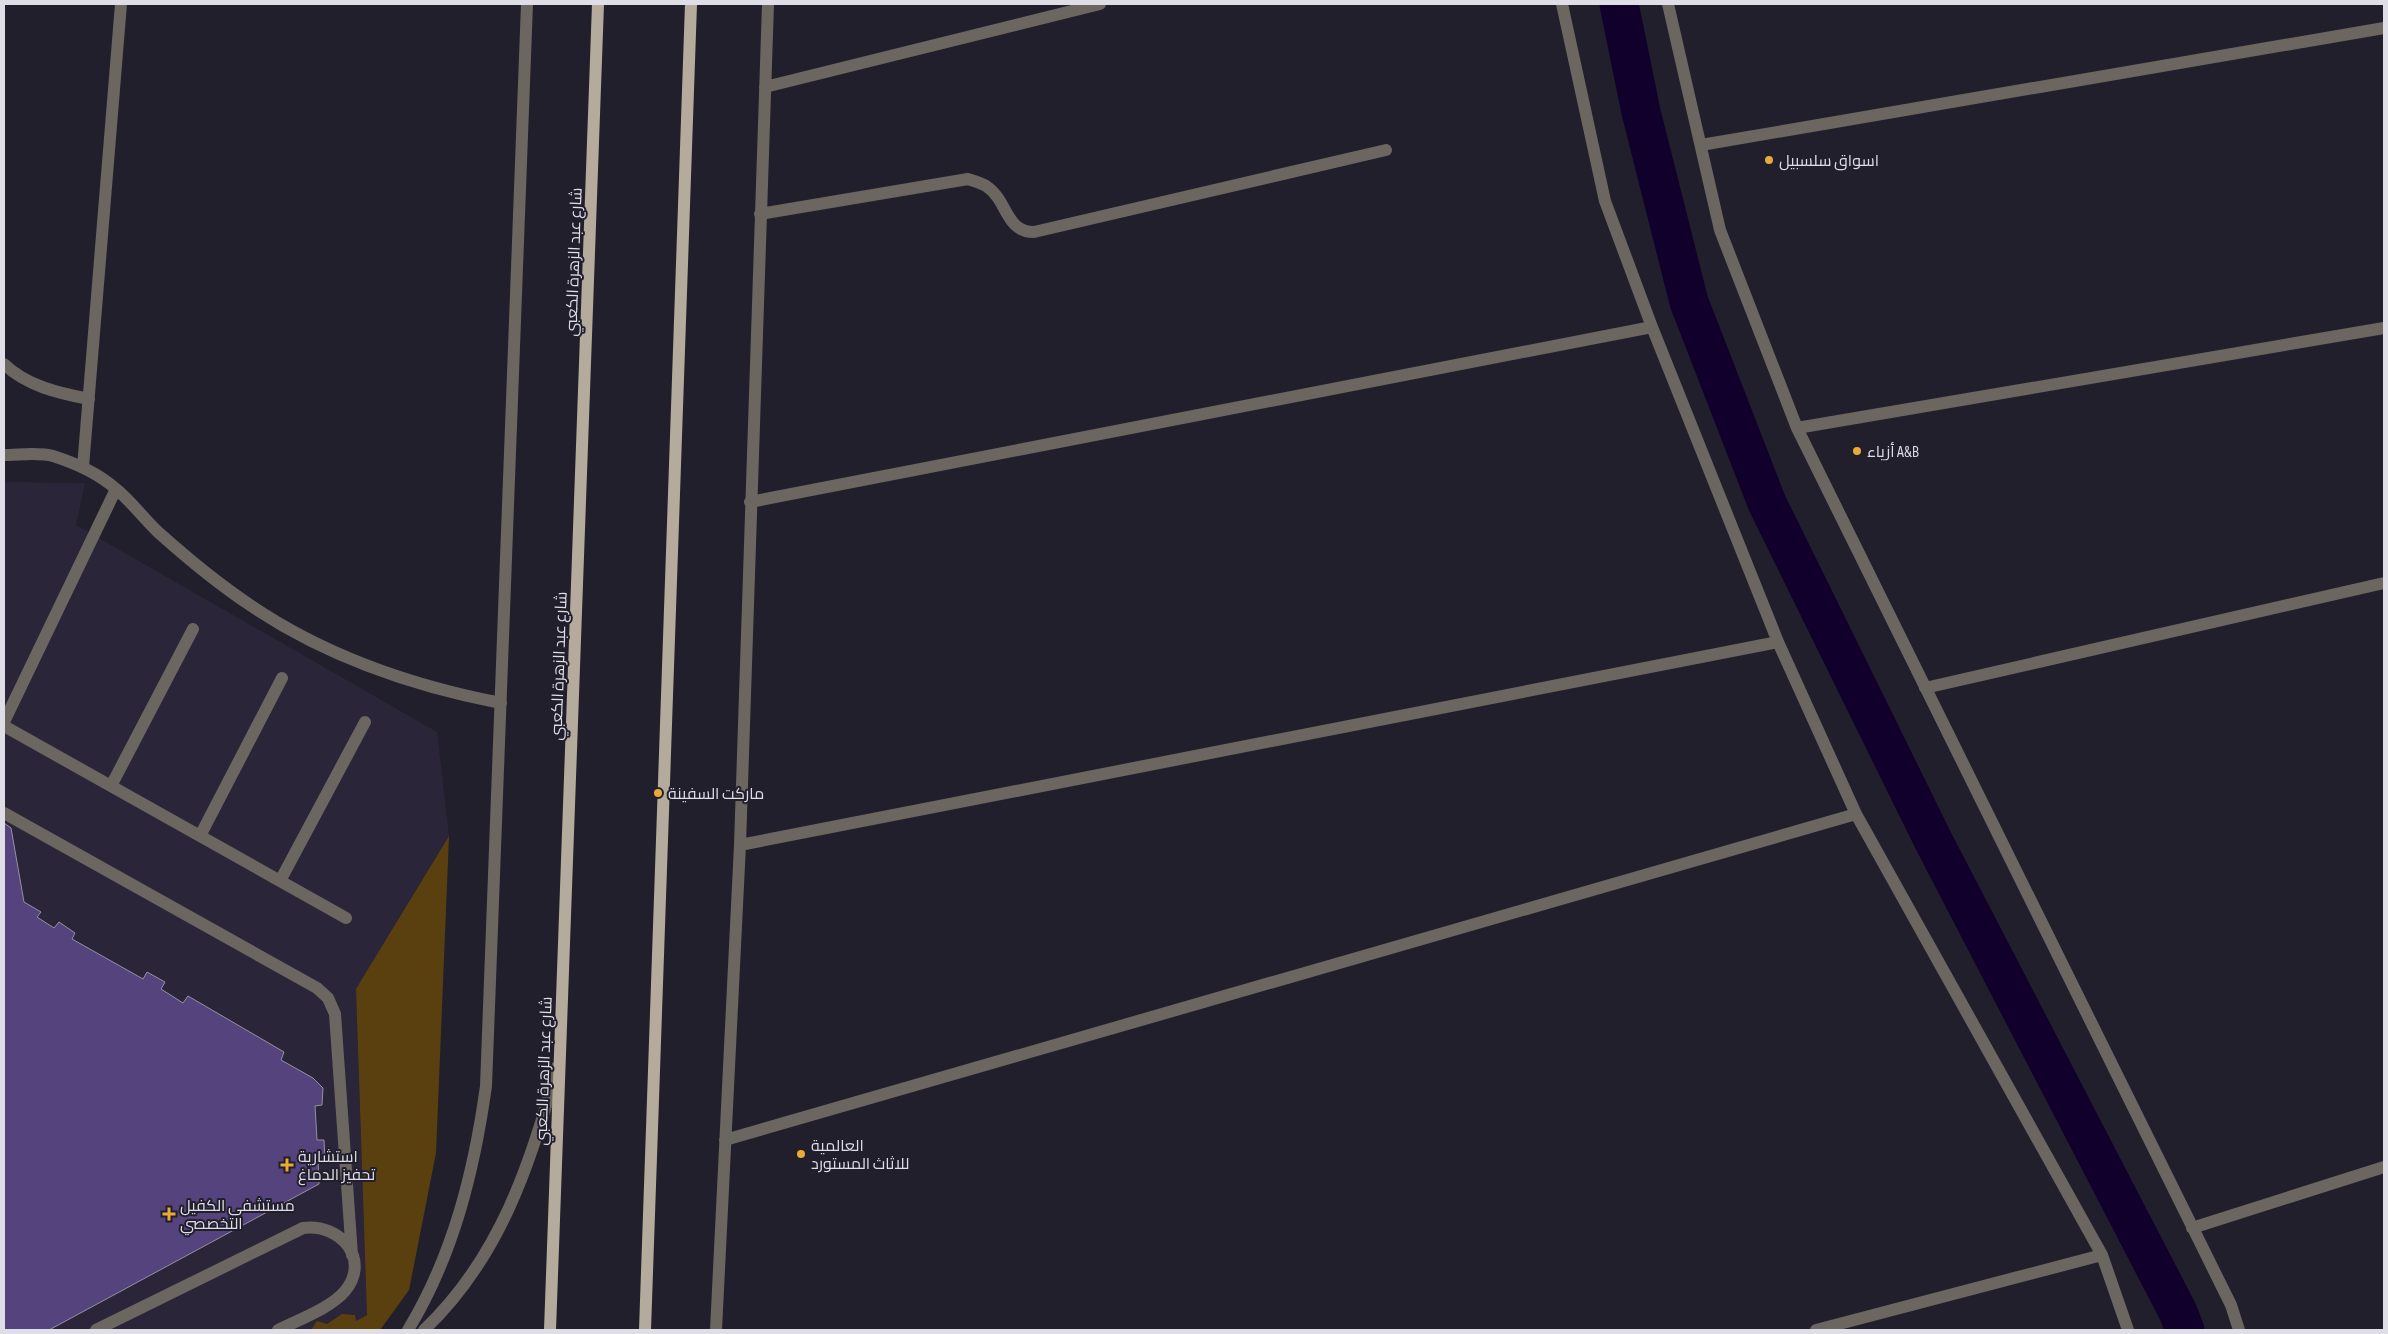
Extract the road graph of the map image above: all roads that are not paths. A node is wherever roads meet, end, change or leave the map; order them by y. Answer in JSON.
{"nodes":[{"id":1,"x":121,"y":4,"type":"edge"},
{"id":2,"x":527,"y":4,"type":"edge"},
{"id":3,"x":598,"y":4,"type":"edge"},
{"id":4,"x":691,"y":4,"type":"edge"},
{"id":5,"x":768,"y":4,"type":"edge"},
{"id":6,"x":1100,"y":4,"type":"edge"},
{"id":7,"x":1562,"y":4,"type":"edge"},
{"id":8,"x":1668,"y":4,"type":"edge"},
{"id":9,"x":2384,"y":28,"type":"edge"},
{"id":10,"x":765,"y":87,"type":"junction"},
{"id":11,"x":1701,"y":145,"type":"junction"},
{"id":12,"x":1386,"y":150,"type":"dead end"},
{"id":13,"x":760,"y":214,"type":"junction"},
{"id":14,"x":1652,"y":327,"type":"junction"},
{"id":15,"x":2384,"y":328,"type":"edge"},
{"id":16,"x":4,"y":364,"type":"edge"},
{"id":17,"x":88,"y":399,"type":"junction"},
{"id":18,"x":1797,"y":428,"type":"junction"},
{"id":19,"x":4,"y":455,"type":"edge"},
{"id":20,"x":83,"y":467,"type":"junction"},
{"id":21,"x":116,"y":488,"type":"junction"},
{"id":22,"x":750,"y":502,"type":"junction"},
{"id":23,"x":2384,"y":583,"type":"edge"},
{"id":24,"x":193,"y":629,"type":"dead end"},
{"id":25,"x":1778,"y":642,"type":"junction"},
{"id":26,"x":282,"y":678,"type":"dead end"},
{"id":27,"x":1925,"y":688,"type":"junction"},
{"id":28,"x":501,"y":703,"type":"junction"},
{"id":29,"x":4,"y":722,"type":"edge"},
{"id":30,"x":365,"y":722,"type":"dead end"},
{"id":31,"x":4,"y":726,"type":"edge"},
{"id":32,"x":111,"y":786,"type":"junction"},
{"id":33,"x":4,"y":813,"type":"edge"},
{"id":34,"x":1856,"y":814,"type":"junction"},
{"id":35,"x":200,"y":836,"type":"junction"},
{"id":36,"x":740,"y":845,"type":"junction"},
{"id":37,"x":280,"y":881,"type":"junction"},
{"id":38,"x":346,"y":918,"type":"dead end"},
{"id":39,"x":560,"y":1058,"type":"junction"},
{"id":40,"x":725,"y":1140,"type":"junction"},
{"id":41,"x":2384,"y":1167,"type":"edge"},
{"id":42,"x":2192,"y":1228,"type":"junction"},
{"id":43,"x":352,"y":1255,"type":"junction"},
{"id":44,"x":2102,"y":1255,"type":"junction"},
{"id":45,"x":96,"y":1330,"type":"edge"},
{"id":46,"x":278,"y":1330,"type":"edge"},
{"id":47,"x":408,"y":1330,"type":"edge"},
{"id":48,"x":424,"y":1330,"type":"edge"},
{"id":49,"x":550,"y":1330,"type":"edge"},
{"id":50,"x":645,"y":1330,"type":"edge"},
{"id":51,"x":716,"y":1330,"type":"edge"},
{"id":52,"x":1816,"y":1330,"type":"edge"},
{"id":53,"x":2128,"y":1330,"type":"edge"},
{"id":54,"x":2239,"y":1330,"type":"edge"}],
"edges":[{"from":1,"to":17,"type":"street"},
{"from":2,"to":28,"type":"street"},
{"from":3,"to":39,"type":"main road","name":"شارع عبد الزهرة الكعبي"},
{"from":4,"to":50,"type":"main road"},
{"from":5,"to":10,"type":"street"},
{"from":6,"to":10,"type":"street"},
{"from":7,"to":14,"type":"street"},
{"from":8,"to":11,"type":"street"},
{"from":9,"to":11,"type":"street"},
{"from":10,"to":13,"type":"street"},
{"from":11,"to":18,"type":"street"},
{"from":12,"to":13,"type":"street"},
{"from":13,"to":22,"type":"street"},
{"from":14,"to":22,"type":"street"},
{"from":14,"to":25,"type":"street"},
{"from":15,"to":18,"type":"street"},
{"from":16,"to":17,"type":"street"},
{"from":17,"to":20,"type":"street"},
{"from":18,"to":27,"type":"street"},
{"from":19,"to":20,"type":"street"},
{"from":20,"to":21,"type":"street"},
{"from":21,"to":28,"type":"street"},
{"from":21,"to":29,"type":"street"},
{"from":22,"to":36,"type":"street"},
{"from":23,"to":27,"type":"street"},
{"from":24,"to":32,"type":"street"},
{"from":25,"to":34,"type":"street"},
{"from":25,"to":36,"type":"street"},
{"from":26,"to":35,"type":"street"},
{"from":27,"to":42,"type":"street"},
{"from":28,"to":47,"type":"street"},
{"from":30,"to":37,"type":"street"},
{"from":31,"to":32,"type":"street"},
{"from":32,"to":35,"type":"street"},
{"from":33,"to":43,"type":"street"},
{"from":34,"to":40,"type":"street"},
{"from":34,"to":44,"type":"street"},
{"from":35,"to":37,"type":"street"},
{"from":36,"to":40,"type":"street"},
{"from":37,"to":38,"type":"street"},
{"from":39,"to":48,"type":"street"},
{"from":39,"to":49,"type":"main road","name":"شارع عبد الزهرة الكعبي"},
{"from":40,"to":51,"type":"street"},
{"from":41,"to":42,"type":"street"},
{"from":42,"to":54,"type":"street"},
{"from":43,"to":45,"type":"street"},
{"from":43,"to":46,"type":"street"},
{"from":44,"to":52,"type":"street"},
{"from":44,"to":53,"type":"street"}]}
